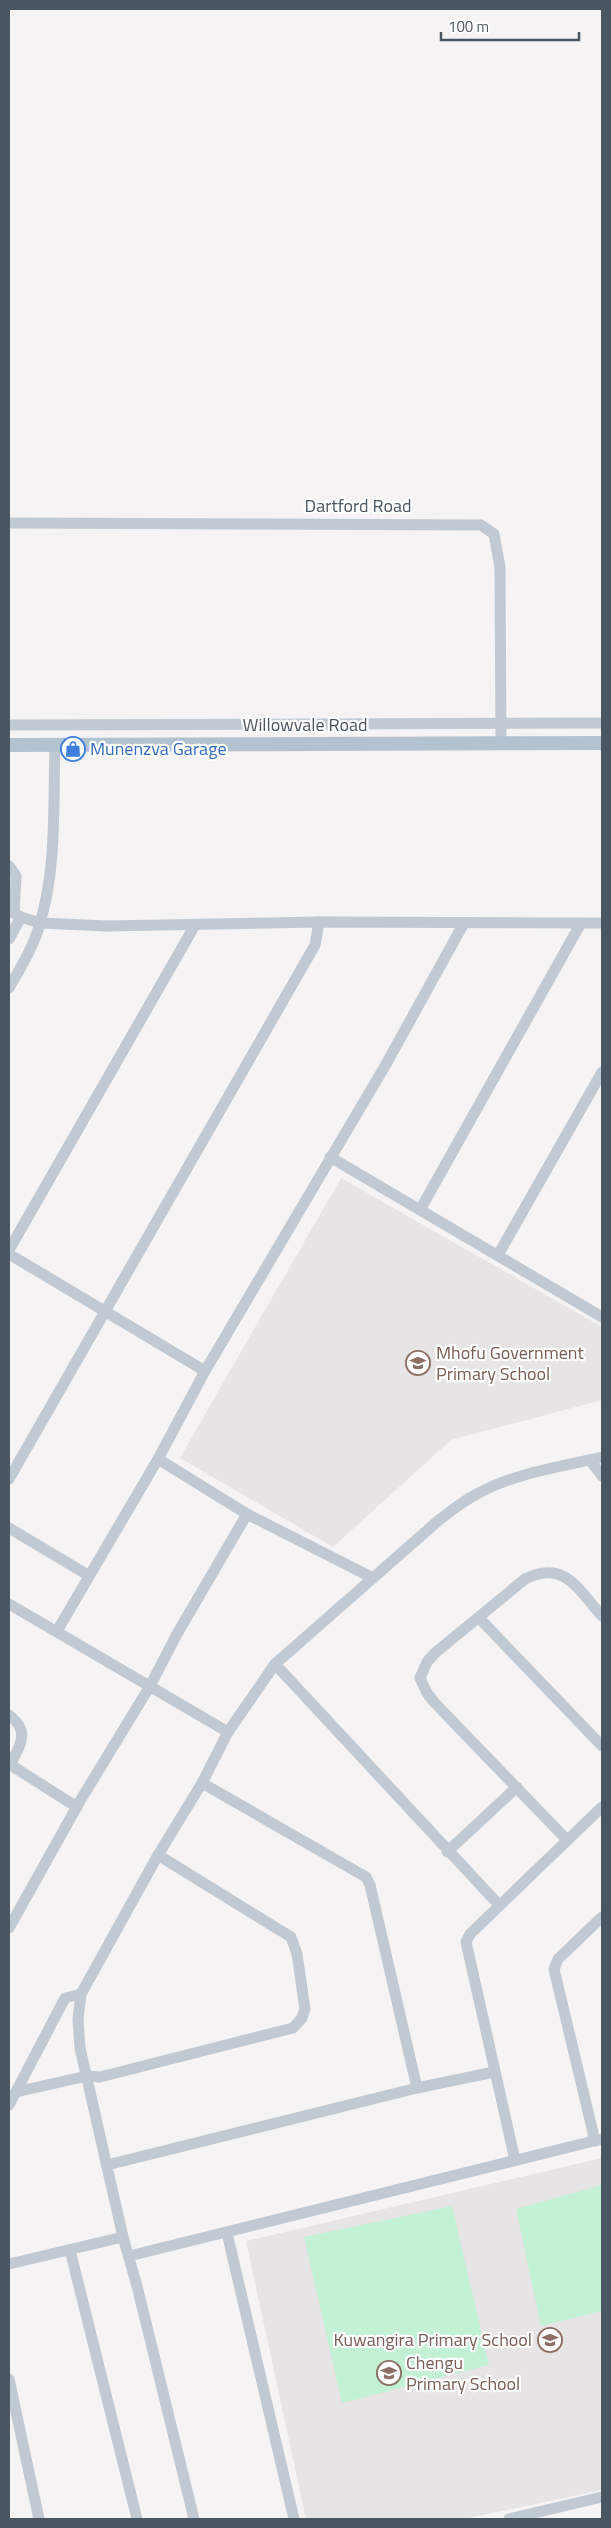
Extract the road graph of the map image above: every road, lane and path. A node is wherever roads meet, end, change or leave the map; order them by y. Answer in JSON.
{"nodes":[{"id":1,"x":9,"y":523,"type":"edge"},
{"id":2,"x":500,"y":723,"type":"junction"},
{"id":3,"x":602,"y":723,"type":"edge"},
{"id":4,"x":9,"y":725,"type":"edge"},
{"id":5,"x":501,"y":743,"type":"junction"},
{"id":6,"x":602,"y":743,"type":"edge"},
{"id":7,"x":9,"y":745,"type":"edge"},
{"id":8,"x":55,"y":745,"type":"junction"},
{"id":9,"x":9,"y":866,"type":"edge"},
{"id":10,"x":15,"y":914,"type":"edge"},
{"id":11,"x":319,"y":922,"type":"junction"},
{"id":12,"x":40,"y":923,"type":"junction"},
{"id":13,"x":464,"y":923,"type":"junction"},
{"id":14,"x":581,"y":923,"type":"junction"},
{"id":15,"x":602,"y":923,"type":"edge"},
{"id":16,"x":195,"y":925,"type":"junction"},
{"id":17,"x":9,"y":939,"type":"edge"},
{"id":18,"x":9,"y":988,"type":"edge"},
{"id":19,"x":602,"y":1072,"type":"edge"},
{"id":20,"x":330,"y":1157,"type":"junction"},
{"id":21,"x":420,"y":1210,"type":"junction"},
{"id":22,"x":9,"y":1250,"type":"edge"},
{"id":23,"x":9,"y":1254,"type":"edge"},
{"id":24,"x":498,"y":1255,"type":"junction"},
{"id":25,"x":105,"y":1312,"type":"junction"},
{"id":26,"x":602,"y":1317,"type":"edge"},
{"id":27,"x":205,"y":1371,"type":"junction"},
{"id":28,"x":602,"y":1457,"type":"edge"},
{"id":29,"x":158,"y":1459,"type":"junction"},
{"id":30,"x":590,"y":1460,"type":"junction"},
{"id":31,"x":602,"y":1476,"type":"edge"},
{"id":32,"x":9,"y":1479,"type":"edge"},
{"id":33,"x":247,"y":1514,"type":"junction"},
{"id":34,"x":9,"y":1528,"type":"edge"},
{"id":35,"x":88,"y":1575,"type":"junction"},
{"id":36,"x":373,"y":1578,"type":"junction"},
{"id":37,"x":9,"y":1604,"type":"edge"},
{"id":38,"x":602,"y":1616,"type":"edge"},
{"id":39,"x":479,"y":1618,"type":"junction"},
{"id":40,"x":57,"y":1631,"type":"junction"},
{"id":41,"x":276,"y":1664,"type":"junction"},
{"id":42,"x":150,"y":1686,"type":"junction"},
{"id":43,"x":9,"y":1716,"type":"edge"},
{"id":44,"x":228,"y":1732,"type":"junction"},
{"id":45,"x":602,"y":1746,"type":"edge"},
{"id":46,"x":10,"y":1765,"type":"edge"},
{"id":47,"x":202,"y":1783,"type":"junction"},
{"id":48,"x":517,"y":1787,"type":"junction"},
{"id":49,"x":77,"y":1806,"type":"junction"},
{"id":50,"x":602,"y":1807,"type":"edge"},
{"id":51,"x":567,"y":1840,"type":"junction"},
{"id":52,"x":447,"y":1852,"type":"junction"},
{"id":53,"x":158,"y":1855,"type":"junction"},
{"id":54,"x":499,"y":1905,"type":"junction"},
{"id":55,"x":602,"y":1917,"type":"edge"},
{"id":56,"x":9,"y":1928,"type":"edge"},
{"id":57,"x":81,"y":1994,"type":"junction"},
{"id":58,"x":494,"y":2072,"type":"junction"},
{"id":59,"x":87,"y":2076,"type":"junction"},
{"id":60,"x":417,"y":2088,"type":"junction"},
{"id":61,"x":16,"y":2092,"type":"junction"},
{"id":62,"x":9,"y":2105,"type":"edge"},
{"id":63,"x":599,"y":2140,"type":"edge"},
{"id":64,"x":515,"y":2160,"type":"junction"},
{"id":65,"x":107,"y":2165,"type":"junction"},
{"id":66,"x":227,"y":2233,"type":"junction"},
{"id":67,"x":122,"y":2237,"type":"junction"},
{"id":68,"x":70,"y":2250,"type":"junction"},
{"id":69,"x":129,"y":2256,"type":"junction"},
{"id":70,"x":9,"y":2264,"type":"edge"},
{"id":71,"x":9,"y":2379,"type":"edge"},
{"id":72,"x":602,"y":2497,"type":"edge"},
{"id":73,"x":190,"y":2518,"type":"edge"},
{"id":74,"x":39,"y":2519,"type":"edge"},
{"id":75,"x":137,"y":2519,"type":"edge"},
{"id":76,"x":294,"y":2519,"type":"edge"},
{"id":77,"x":509,"y":2519,"type":"edge"}],
"edges":[{"from":1,"to":2,"type":"street","name":"Dartford Road"},
{"from":2,"to":3,"type":"street"},
{"from":2,"to":4,"type":"street"},
{"from":2,"to":5,"type":"street","name":"Dartford Road"},
{"from":5,"to":6,"type":"main road","name":"Willowvale Road"},
{"from":5,"to":8,"type":"main road","name":"Willowvale Road"},
{"from":7,"to":8,"type":"main road","name":"Willowvale Road"},
{"from":8,"to":12,"type":"street"},
{"from":9,"to":10,"type":"street"},
{"from":10,"to":12,"type":"street"},
{"from":10,"to":17,"type":"street"},
{"from":11,"to":13,"type":"street"},
{"from":11,"to":16,"type":"street"},
{"from":11,"to":25,"type":"street"},
{"from":12,"to":16,"type":"street"},
{"from":12,"to":18,"type":"street"},
{"from":13,"to":14,"type":"street"},
{"from":13,"to":20,"type":"street"},
{"from":14,"to":15,"type":"street"},
{"from":14,"to":21,"type":"street"},
{"from":16,"to":22,"type":"street"},
{"from":19,"to":24,"type":"street"},
{"from":20,"to":21,"type":"street"},
{"from":20,"to":27,"type":"street"},
{"from":21,"to":24,"type":"street"},
{"from":23,"to":25,"type":"street"},
{"from":24,"to":26,"type":"street"},
{"from":25,"to":27,"type":"street"},
{"from":25,"to":32,"type":"street"},
{"from":27,"to":29,"type":"street"},
{"from":28,"to":30,"type":"street"},
{"from":29,"to":33,"type":"street"},
{"from":29,"to":35,"type":"street"},
{"from":30,"to":31,"type":"street"},
{"from":30,"to":36,"type":"street"},
{"from":33,"to":36,"type":"street"},
{"from":33,"to":42,"type":"street"},
{"from":34,"to":35,"type":"street"},
{"from":35,"to":40,"type":"street"},
{"from":36,"to":41,"type":"street"},
{"from":37,"to":40,"type":"street"},
{"from":38,"to":39,"type":"street"},
{"from":39,"to":45,"type":"street"},
{"from":39,"to":48,"type":"street"},
{"from":40,"to":42,"type":"street"},
{"from":41,"to":44,"type":"street"},
{"from":41,"to":52,"type":"street"},
{"from":42,"to":44,"type":"street"},
{"from":42,"to":49,"type":"street"},
{"from":43,"to":46,"type":"street"},
{"from":44,"to":47,"type":"street"},
{"from":46,"to":49,"type":"street"},
{"from":47,"to":53,"type":"street"},
{"from":47,"to":60,"type":"street"},
{"from":48,"to":51,"type":"street"},
{"from":48,"to":52,"type":"street"},
{"from":49,"to":56,"type":"street"},
{"from":50,"to":51,"type":"street"},
{"from":51,"to":54,"type":"street"},
{"from":52,"to":54,"type":"street"},
{"from":53,"to":57,"type":"street"},
{"from":53,"to":59,"type":"street"},
{"from":54,"to":58,"type":"street"},
{"from":55,"to":63,"type":"street"},
{"from":57,"to":59,"type":"street"},
{"from":57,"to":61,"type":"street"},
{"from":58,"to":60,"type":"street"},
{"from":58,"to":64,"type":"street"},
{"from":59,"to":61,"type":"street"},
{"from":59,"to":65,"type":"street"},
{"from":60,"to":65,"type":"street"},
{"from":61,"to":62,"type":"street"},
{"from":63,"to":64,"type":"street"},
{"from":64,"to":66,"type":"street"},
{"from":65,"to":67,"type":"street"},
{"from":66,"to":69,"type":"street"},
{"from":66,"to":76,"type":"street"},
{"from":67,"to":68,"type":"street"},
{"from":67,"to":69,"type":"street"},
{"from":68,"to":70,"type":"street"},
{"from":68,"to":75,"type":"street"},
{"from":69,"to":73,"type":"street"},
{"from":71,"to":74,"type":"street"},
{"from":72,"to":77,"type":"street"}]}
